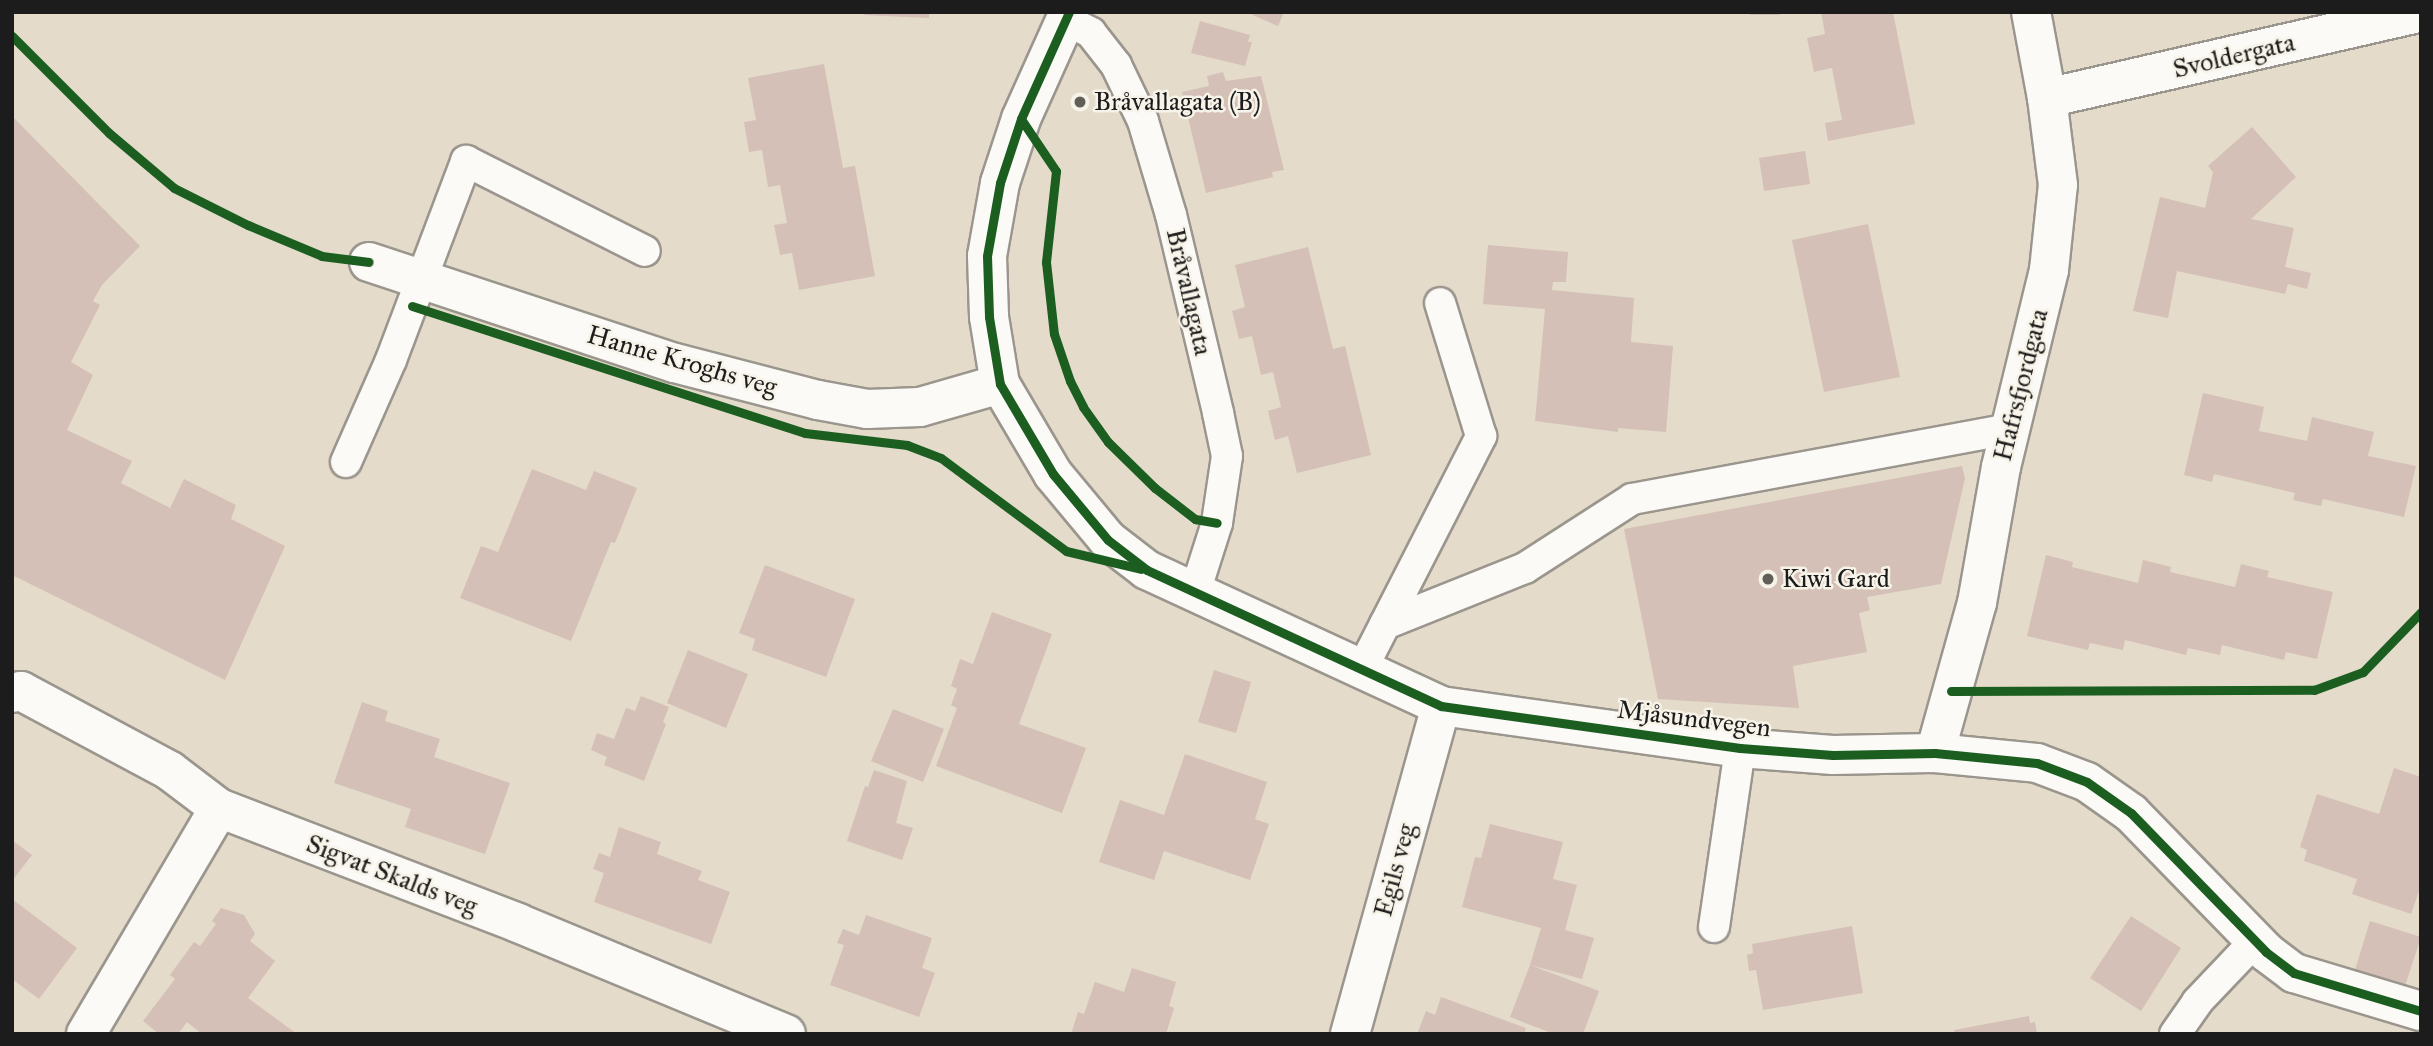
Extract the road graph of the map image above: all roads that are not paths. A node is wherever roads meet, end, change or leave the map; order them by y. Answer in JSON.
{"nodes":[{"id":1,"x":2031,"y":12,"type":"edge"},
{"id":2,"x":2421,"y":12,"type":"edge"},
{"id":3,"x":1067,"y":16,"type":"edge"},
{"id":4,"x":2047,"y":98,"type":"junction"},
{"id":5,"x":645,"y":251,"type":"dead end"},
{"id":6,"x":369,"y":262,"type":"dead end"},
{"id":7,"x":422,"y":280,"type":"junction"},
{"id":8,"x":1440,"y":303,"type":"dead end"},
{"id":9,"x":1000,"y":384,"type":"junction"},
{"id":10,"x":2010,"y":429,"type":"junction"},
{"id":11,"x":346,"y":462,"type":"dead end"},
{"id":12,"x":1195,"y":592,"type":"junction"},
{"id":13,"x":1385,"y":624,"type":"junction"},
{"id":14,"x":1362,"y":669,"type":"junction"},
{"id":15,"x":12,"y":693,"type":"edge"},
{"id":16,"x":1441,"y":706,"type":"junction"},
{"id":17,"x":1740,"y":748,"type":"junction"},
{"id":18,"x":1935,"y":753,"type":"junction"},
{"id":19,"x":219,"y":808,"type":"junction"},
{"id":20,"x":1714,"y":928,"type":"dead end"},
{"id":21,"x":2255,"y":940,"type":"junction"},
{"id":22,"x":2421,"y":1011,"type":"edge"},
{"id":23,"x":86,"y":1034,"type":"edge"},
{"id":24,"x":786,"y":1034,"type":"edge"},
{"id":25,"x":1350,"y":1034,"type":"edge"},
{"id":26,"x":2175,"y":1034,"type":"edge"}],
"edges":[{"from":1,"to":4,"type":"street","name":"Hafrsfjordgata"},
{"from":2,"to":4,"type":"street","name":"Svoldergata"},
{"from":3,"to":9,"type":"street","name":"Bråvallagata"},
{"from":3,"to":12,"type":"lane","name":"Bråvallagata"},
{"from":4,"to":10,"type":"street","name":"Hafrsfjordgata"},
{"from":5,"to":7,"type":"lane"},
{"from":6,"to":7,"type":"street","name":"Hanne Kroghs veg"},
{"from":7,"to":9,"type":"street","name":"Hanne Kroghs veg"},
{"from":7,"to":11,"type":"lane"},
{"from":8,"to":13,"type":"lane"},
{"from":9,"to":12,"type":"street","name":"Mjåsundvegen"},
{"from":10,"to":13,"type":"lane"},
{"from":10,"to":18,"type":"street","name":"Hafrsfjordgata"},
{"from":12,"to":14,"type":"street","name":"Mjåsundvegen"},
{"from":13,"to":14,"type":"lane"},
{"from":14,"to":16,"type":"street","name":"Mjåsundvegen"},
{"from":15,"to":19,"type":"street","name":"Sigvat Skalds veg"},
{"from":16,"to":17,"type":"street","name":"Mjåsundvegen"},
{"from":16,"to":25,"type":"street","name":"Egils veg"},
{"from":17,"to":18,"type":"street","name":"Mjåsundvegen"},
{"from":17,"to":20,"type":"lane","name":"Mjåsundvegen"},
{"from":18,"to":21,"type":"street","name":"Mjåsundvegen"},
{"from":19,"to":23,"type":"street"},
{"from":19,"to":24,"type":"street","name":"Sigvat Skalds veg"},
{"from":21,"to":22,"type":"street","name":"Mjåsundvegen"},
{"from":21,"to":26,"type":"lane"}]}
